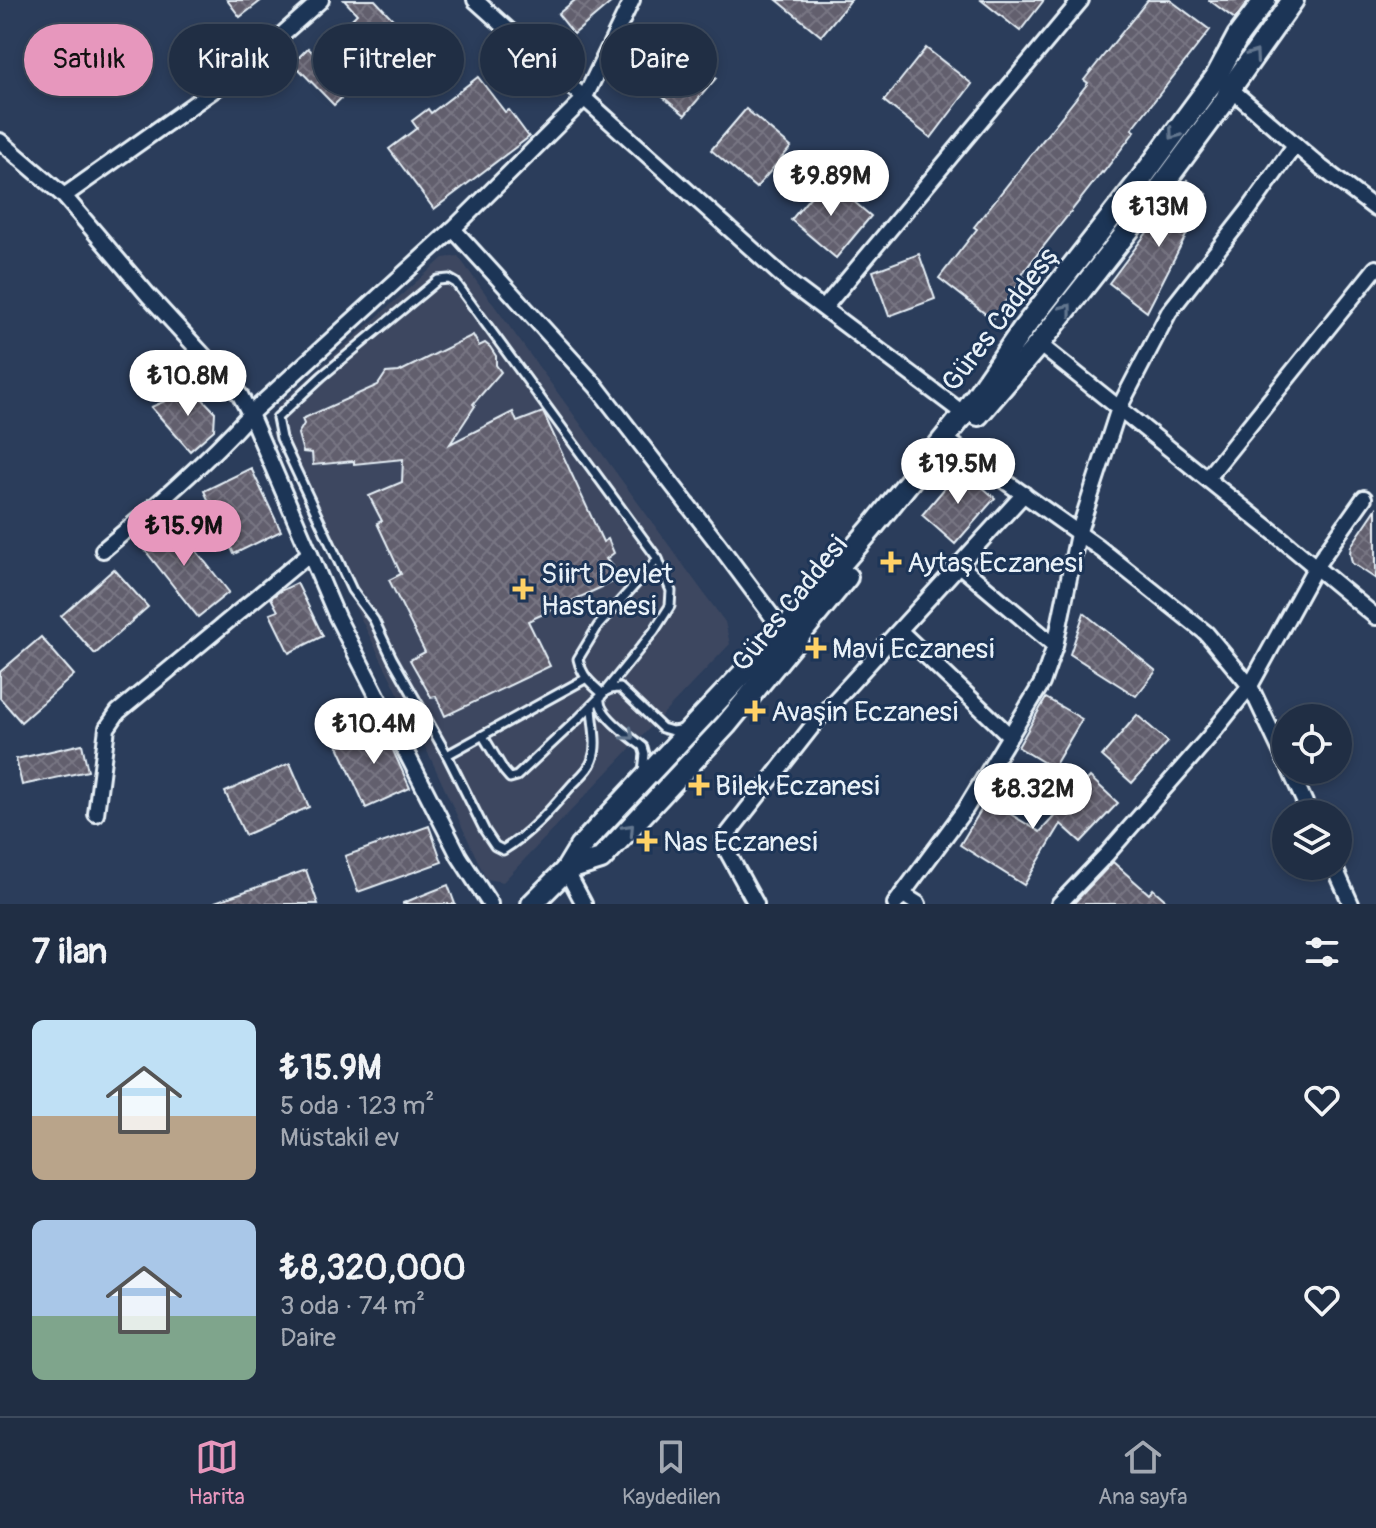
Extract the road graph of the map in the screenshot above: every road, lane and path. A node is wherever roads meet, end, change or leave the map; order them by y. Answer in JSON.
{"nodes":[{"id":1,"x":321,"y":0,"type":"edge"},
{"id":2,"x":475,"y":0,"type":"edge"},
{"id":3,"x":632,"y":0,"type":"edge"},
{"id":4,"x":1081,"y":0,"type":"edge"},
{"id":5,"x":1265,"y":0,"type":"edge"},
{"id":6,"x":1293,"y":0,"type":"edge"},
{"id":7,"x":1223,"y":83,"type":"junction"},
{"id":8,"x":584,"y":99,"type":"junction"},
{"id":9,"x":0,"y":141,"type":"edge"},
{"id":10,"x":1295,"y":145,"type":"junction"},
{"id":11,"x":64,"y":196,"type":"junction"},
{"id":12,"x":1376,"y":209,"type":"edge"},
{"id":13,"x":453,"y":229,"type":"junction"},
{"id":14,"x":1376,"y":268,"type":"edge"},
{"id":15,"x":824,"y":308,"type":"junction"},
{"id":16,"x":1039,"y":344,"type":"junction"},
{"id":17,"x":1119,"y":408,"type":"junction"},
{"id":18,"x":250,"y":414,"type":"junction"},
{"id":19,"x":964,"y":414,"type":"junction"},
{"id":20,"x":949,"y":442,"type":"junction"},
{"id":21,"x":1207,"y":478,"type":"junction"},
{"id":22,"x":1024,"y":494,"type":"junction"},
{"id":23,"x":1364,"y":498,"type":"dead end"},
{"id":24,"x":1078,"y":534,"type":"junction"},
{"id":25,"x":103,"y":550,"type":"dead end"},
{"id":26,"x":310,"y":553,"type":"junction"},
{"id":27,"x":658,"y":559,"type":"junction"},
{"id":28,"x":959,"y":565,"type":"junction"},
{"id":29,"x":1316,"y":566,"type":"junction"},
{"id":30,"x":1376,"y":617,"type":"edge"},
{"id":31,"x":783,"y":631,"type":"junction"},
{"id":32,"x":900,"y":631,"type":"junction"},
{"id":33,"x":1055,"y":646,"type":"junction"},
{"id":34,"x":585,"y":679,"type":"junction"},
{"id":35,"x":1250,"y":686,"type":"junction"},
{"id":36,"x":603,"y":694,"type":"junction"},
{"id":37,"x":592,"y":705,"type":"junction"},
{"id":38,"x":692,"y":728,"type":"junction"},
{"id":39,"x":1272,"y":732,"type":"edge"},
{"id":40,"x":483,"y":736,"type":"junction"},
{"id":41,"x":1010,"y":736,"type":"junction"},
{"id":42,"x":447,"y":755,"type":"junction"},
{"id":43,"x":642,"y":779,"type":"junction"},
{"id":44,"x":96,"y":814,"type":"dead end"},
{"id":45,"x":566,"y":870,"type":"junction"},
{"id":46,"x":1340,"y":880,"type":"edge"},
{"id":47,"x":898,"y":899,"type":"edge"},
{"id":48,"x":1349,"y":899,"type":"edge"},
{"id":49,"x":490,"y":904,"type":"edge"},
{"id":50,"x":532,"y":904,"type":"edge"},
{"id":51,"x":584,"y":904,"type":"edge"},
{"id":52,"x":756,"y":904,"type":"edge"},
{"id":53,"x":918,"y":904,"type":"edge"},
{"id":54,"x":1059,"y":904,"type":"edge"},
{"id":55,"x":1333,"y":904,"type":"edge"}],
"edges":[{"from":1,"to":11,"type":"street"},
{"from":2,"to":8,"type":"street"},
{"from":3,"to":8,"type":"street"},
{"from":4,"to":15,"type":"street"},
{"from":5,"to":7,"type":"street","name":"Güres Caddesş"},
{"from":7,"to":6,"type":"street","name":"Güres Caddesi","one_way":true},
{"from":7,"to":10,"type":"street"},
{"from":16,"to":7,"type":"street","name":"Güres Caddesi","one_way":true},
{"from":7,"to":19,"type":"street","name":"Güres Caddesş","one_way":true},
{"from":8,"to":13,"type":"street"},
{"from":8,"to":15,"type":"street"},
{"from":9,"to":11,"type":"street"},
{"from":10,"to":12,"type":"street"},
{"from":10,"to":17,"type":"street"},
{"from":11,"to":18,"type":"street"},
{"from":13,"to":18,"type":"street"},
{"from":13,"to":31,"type":"street"},
{"from":14,"to":21,"type":"street"},
{"from":15,"to":19,"type":"street"},
{"from":16,"to":17,"type":"street"},
{"from":16,"to":20,"type":"street","name":"Güres Caddesi"},
{"from":17,"to":21,"type":"street"},
{"from":17,"to":24,"type":"street"},
{"from":18,"to":25,"type":"street"},
{"from":18,"to":26,"type":"street"},
{"from":19,"to":20,"type":"street","name":"Güres Caddesş"},
{"from":20,"to":22,"type":"street"},
{"from":20,"to":31,"type":"street","name":"Güres Caddesş"},
{"from":45,"to":20,"type":"street","name":"Güres Caddesi","one_way":true},
{"from":21,"to":29,"type":"street"},
{"from":22,"to":24,"type":"street"},
{"from":22,"to":28,"type":"street"},
{"from":23,"to":29,"type":"street"},
{"from":24,"to":33,"type":"street"},
{"from":24,"to":35,"type":"street"},
{"from":26,"to":44,"type":"street"},
{"from":26,"to":49,"type":"street"},
{"from":27,"to":34,"type":"lane"},
{"from":27,"to":36,"type":"lane"},
{"from":27,"to":42,"type":"lane"},
{"from":28,"to":32,"type":"street"},
{"from":28,"to":33,"type":"street"},
{"from":29,"to":30,"type":"street"},
{"from":29,"to":35,"type":"street"},
{"from":31,"to":38,"type":"street","name":"Güres Caddesş"},
{"from":32,"to":41,"type":"street"},
{"from":32,"to":52,"type":"street"},
{"from":33,"to":41,"type":"street"},
{"from":34,"to":36,"type":"lane"},
{"from":34,"to":40,"type":"lane"},
{"from":35,"to":39,"type":"street"},
{"from":35,"to":54,"type":"street"},
{"from":36,"to":37,"type":"lane"},
{"from":36,"to":38,"type":"lane"},
{"from":36,"to":43,"type":"lane","one_way":true},
{"from":37,"to":40,"type":"lane"},
{"from":37,"to":42,"type":"lane"},
{"from":38,"to":43,"type":"street","name":"Güres Caddesş"},
{"from":40,"to":42,"type":"lane"},
{"from":41,"to":47,"type":"street"},
{"from":43,"to":45,"type":"street","name":"Güres Caddesş"},
{"from":45,"to":50,"type":"street","name":"Güres Caddesş"},
{"from":45,"to":51,"type":"street"},
{"from":46,"to":48,"type":"street"},
{"from":47,"to":53,"type":"street"},
{"from":48,"to":55,"type":"street"}]}
